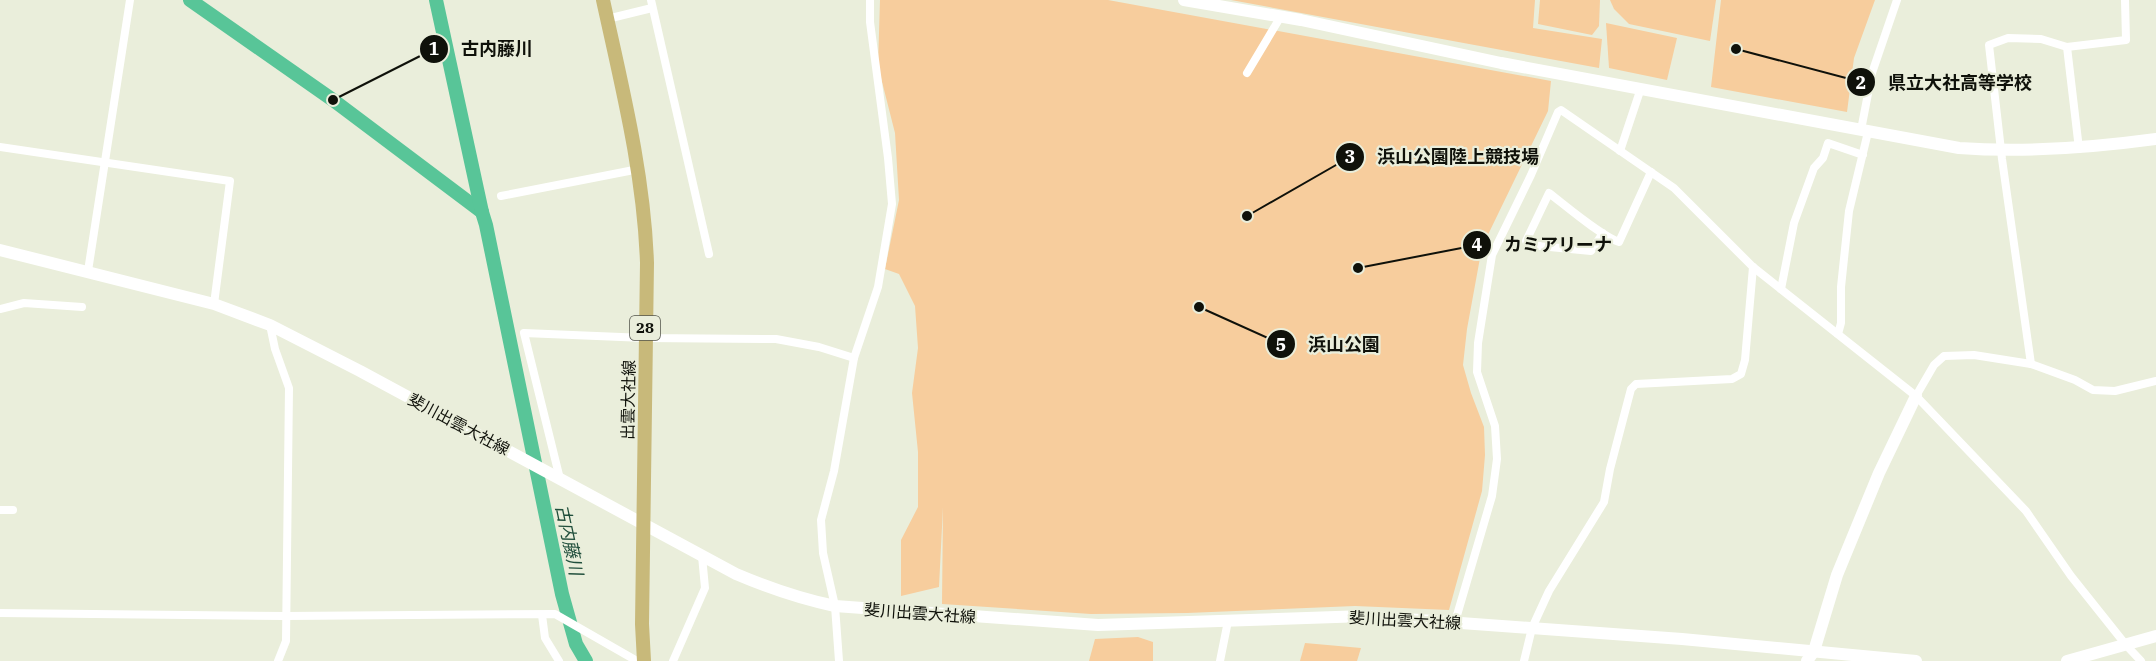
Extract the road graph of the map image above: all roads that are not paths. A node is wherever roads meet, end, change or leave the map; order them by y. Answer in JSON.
{"nodes":[{"id":1,"x":130,"y":0,"type":"edge"},
{"id":2,"x":603,"y":0,"type":"edge"},
{"id":3,"x":870,"y":0,"type":"edge"},
{"id":4,"x":1185,"y":0,"type":"edge"},
{"id":5,"x":1897,"y":0,"type":"edge"},
{"id":6,"x":2125,"y":0,"type":"edge"},
{"id":7,"x":652,"y":4,"type":"edge"},
{"id":8,"x":1281,"y":16,"type":"junction"},
{"id":9,"x":607,"y":19,"type":"junction"},
{"id":10,"x":2067,"y":47,"type":"junction"},
{"id":11,"x":1247,"y":73,"type":"dead end"},
{"id":12,"x":1641,"y":88,"type":"junction"},
{"id":13,"x":1864,"y":131,"type":"junction"},
{"id":14,"x":2156,"y":139,"type":"edge"},
{"id":15,"x":0,"y":147,"type":"edge"},
{"id":16,"x":2079,"y":149,"type":"junction"},
{"id":17,"x":1620,"y":151,"type":"junction"},
{"id":18,"x":2002,"y":151,"type":"junction"},
{"id":19,"x":1863,"y":155,"type":"junction"},
{"id":20,"x":106,"y":163,"type":"junction"},
{"id":21,"x":639,"y":169,"type":"junction"},
{"id":22,"x":1651,"y":172,"type":"junction"},
{"id":23,"x":501,"y":196,"type":"dead end"},
{"id":24,"x":1604,"y":233,"type":"junction"},
{"id":25,"x":0,"y":250,"type":"edge"},
{"id":26,"x":709,"y":254,"type":"dead end"},
{"id":27,"x":1754,"y":267,"type":"junction"},
{"id":28,"x":88,"y":271,"type":"junction"},
{"id":29,"x":1781,"y":289,"type":"junction"},
{"id":30,"x":214,"y":304,"type":"junction"},
{"id":31,"x":82,"y":307,"type":"dead end"},
{"id":32,"x":0,"y":309,"type":"edge"},
{"id":33,"x":270,"y":325,"type":"junction"},
{"id":34,"x":1838,"y":334,"type":"junction"},
{"id":35,"x":645,"y":338,"type":"junction"},
{"id":36,"x":854,"y":358,"type":"junction"},
{"id":37,"x":2031,"y":364,"type":"junction"},
{"id":38,"x":2156,"y":381,"type":"edge"},
{"id":39,"x":1916,"y":396,"type":"junction"},
{"id":40,"x":558,"y":477,"type":"junction"},
{"id":41,"x":0,"y":510,"type":"edge"},
{"id":42,"x":13,"y":510,"type":"dead end"},
{"id":43,"x":643,"y":525,"type":"junction"},
{"id":44,"x":702,"y":556,"type":"junction"},
{"id":45,"x":836,"y":606,"type":"junction"},
{"id":46,"x":0,"y":614,"type":"edge"},
{"id":47,"x":546,"y":615,"type":"junction"},
{"id":48,"x":285,"y":616,"type":"junction"},
{"id":49,"x":1228,"y":621,"type":"junction"},
{"id":50,"x":1455,"y":622,"type":"junction"},
{"id":51,"x":1532,"y":628,"type":"junction"},
{"id":52,"x":2156,"y":636,"type":"edge"},
{"id":53,"x":2126,"y":645,"type":"junction"},
{"id":54,"x":1810,"y":656,"type":"edge"},
{"id":55,"x":278,"y":661,"type":"edge"},
{"id":56,"x":559,"y":661,"type":"edge"},
{"id":57,"x":637,"y":661,"type":"edge"},
{"id":58,"x":644,"y":661,"type":"edge"},
{"id":59,"x":673,"y":661,"type":"edge"},
{"id":60,"x":839,"y":661,"type":"edge"},
{"id":61,"x":1220,"y":661,"type":"edge"},
{"id":62,"x":1524,"y":661,"type":"edge"},
{"id":63,"x":1916,"y":661,"type":"edge"},
{"id":64,"x":2067,"y":661,"type":"edge"},
{"id":65,"x":2141,"y":661,"type":"edge"}],
"edges":[{"from":1,"to":20,"type":"street"},
{"from":2,"to":9,"type":"main road","name":"出雲大社線","number":"28"},
{"from":3,"to":36,"type":"street"},
{"from":4,"to":8,"type":"main road"},
{"from":5,"to":13,"type":"street"},
{"from":6,"to":10,"type":"street"},
{"from":7,"to":9,"type":"street"},
{"from":7,"to":26,"type":"street"},
{"from":8,"to":11,"type":"street"},
{"from":8,"to":12,"type":"main road"},
{"from":9,"to":21,"type":"main road","name":"出雲大社線","number":"28"},
{"from":10,"to":16,"type":"street"},
{"from":10,"to":18,"type":"street"},
{"from":12,"to":13,"type":"main road"},
{"from":12,"to":17,"type":"street"},
{"from":13,"to":18,"type":"main road"},
{"from":13,"to":19,"type":"street"},
{"from":14,"to":16,"type":"main road"},
{"from":15,"to":20,"type":"street"},
{"from":16,"to":18,"type":"main road"},
{"from":17,"to":22,"type":"street"},
{"from":17,"to":50,"type":"street"},
{"from":18,"to":37,"type":"street"},
{"from":19,"to":29,"type":"street"},
{"from":19,"to":34,"type":"street"},
{"from":20,"to":28,"type":"street"},
{"from":20,"to":30,"type":"street"},
{"from":21,"to":23,"type":"street"},
{"from":21,"to":35,"type":"main road","name":"出雲大社線","number":"28"},
{"from":22,"to":24,"type":"street"},
{"from":22,"to":27,"type":"street"},
{"from":24,"to":24,"type":"street"},
{"from":25,"to":28,"type":"main road","name":"斐川出雲大社線"},
{"from":27,"to":29,"type":"street"},
{"from":27,"to":51,"type":"street"},
{"from":28,"to":30,"type":"main road","name":"斐川出雲大社線"},
{"from":29,"to":34,"type":"street"},
{"from":30,"to":33,"type":"main road","name":"斐川出雲大社線"},
{"from":31,"to":32,"type":"street"},
{"from":33,"to":40,"type":"main road","name":"斐川出雲大社線"},
{"from":33,"to":48,"type":"street"},
{"from":34,"to":39,"type":"street"},
{"from":35,"to":36,"type":"street"},
{"from":35,"to":40,"type":"street"},
{"from":35,"to":43,"type":"main road","name":"出雲大社線","number":"28"},
{"from":36,"to":45,"type":"street"},
{"from":37,"to":38,"type":"street"},
{"from":37,"to":39,"type":"street"},
{"from":39,"to":53,"type":"street"},
{"from":39,"to":54,"type":"main road"},
{"from":40,"to":43,"type":"main road","name":"斐川出雲大社線"},
{"from":41,"to":42,"type":"street"},
{"from":43,"to":44,"type":"main road","name":"斐川出雲大社線"},
{"from":43,"to":58,"type":"main road","name":"出雲大社線","number":"28"},
{"from":44,"to":45,"type":"main road","name":"斐川出雲大社線"},
{"from":44,"to":59,"type":"street"},
{"from":45,"to":49,"type":"main road","name":"斐川出雲大社線"},
{"from":45,"to":60,"type":"street"},
{"from":46,"to":48,"type":"street"},
{"from":47,"to":48,"type":"street"},
{"from":47,"to":56,"type":"street"},
{"from":47,"to":57,"type":"street"},
{"from":48,"to":55,"type":"street"},
{"from":49,"to":50,"type":"main road","name":"斐川出雲大社線"},
{"from":49,"to":61,"type":"street"},
{"from":50,"to":51,"type":"main road","name":"斐川出雲大社線"},
{"from":51,"to":54,"type":"main road","name":"斐川出雲大社線"},
{"from":51,"to":62,"type":"street"},
{"from":52,"to":53,"type":"main road"},
{"from":53,"to":64,"type":"main road"},
{"from":53,"to":65,"type":"street"},
{"from":54,"to":63,"type":"main road","name":"斐川出雲大社線"}]}
